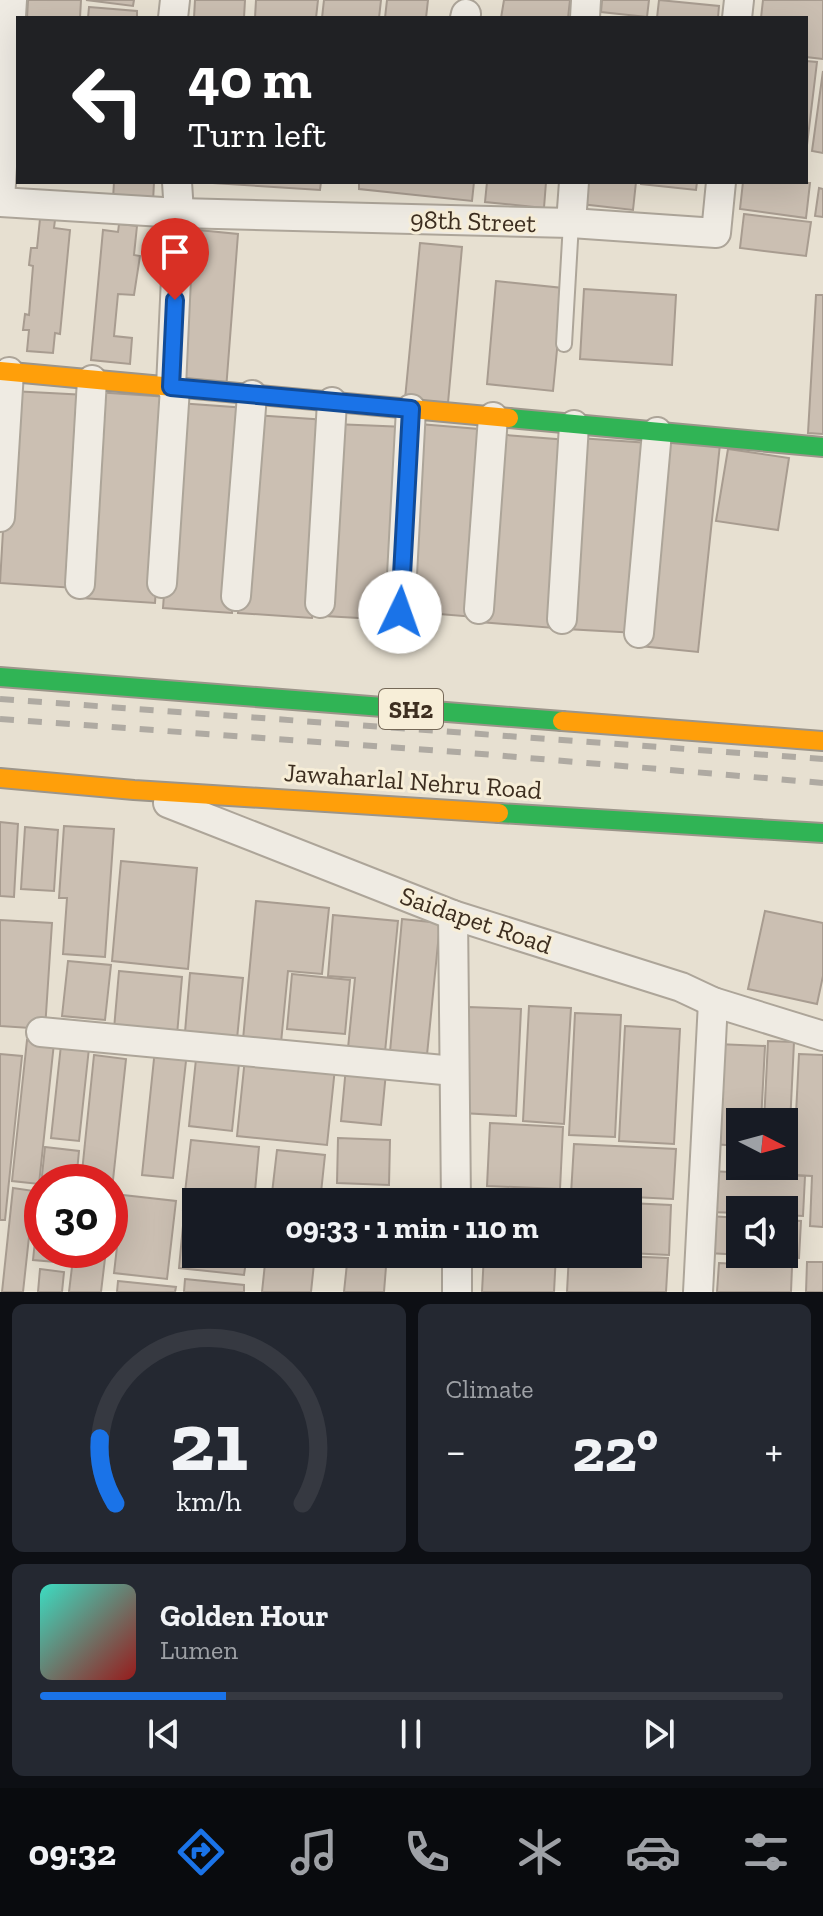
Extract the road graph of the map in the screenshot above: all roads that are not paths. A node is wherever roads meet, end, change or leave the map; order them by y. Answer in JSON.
{"nodes":[{"id":1,"x":12,"y":0,"type":"edge"},
{"id":2,"x":177,"y":184,"type":"edge"},
{"id":3,"x":574,"y":184,"type":"edge"},
{"id":4,"x":721,"y":184,"type":"edge"},
{"id":5,"x":0,"y":201,"type":"edge"},
{"id":6,"x":179,"y":213,"type":"junction"},
{"id":7,"x":571,"y":223,"type":"junction"},
{"id":8,"x":564,"y":344,"type":"dead end"},
{"id":9,"x":5,"y":372,"type":"edge"},
{"id":10,"x":92,"y":380,"type":"junction"},
{"id":11,"x":173,"y":387,"type":"junction"},
{"id":12,"x":252,"y":395,"type":"junction"},
{"id":13,"x":332,"y":402,"type":"junction"},
{"id":14,"x":411,"y":409,"type":"junction"},
{"id":15,"x":493,"y":417,"type":"junction"},
{"id":16,"x":574,"y":425,"type":"junction"},
{"id":17,"x":657,"y":432,"type":"junction"},
{"id":18,"x":823,"y":447,"type":"edge"},
{"id":19,"x":0,"y":517,"type":"edge"},
{"id":20,"x":162,"y":583,"type":"dead end"},
{"id":21,"x":80,"y":584,"type":"dead end"},
{"id":22,"x":236,"y":596,"type":"dead end"},
{"id":23,"x":320,"y":603,"type":"dead end"},
{"id":24,"x":479,"y":609,"type":"dead end"},
{"id":25,"x":400,"y":612,"type":"dead end"},
{"id":26,"x":562,"y":619,"type":"dead end"},
{"id":27,"x":639,"y":633,"type":"dead end"},
{"id":28,"x":0,"y":677,"type":"edge"},
{"id":29,"x":823,"y":741,"type":"edge"},
{"id":30,"x":0,"y":778,"type":"edge"},
{"id":31,"x":134,"y":790,"type":"junction"},
{"id":32,"x":823,"y":833,"type":"edge"},
{"id":33,"x":453,"y":915,"type":"junction"},
{"id":34,"x":713,"y":1002,"type":"junction"},
{"id":35,"x":41,"y":1032,"type":"dead end"},
{"id":36,"x":823,"y":1036,"type":"edge"},
{"id":37,"x":454,"y":1071,"type":"junction"},
{"id":38,"x":456,"y":1188,"type":"edge"},
{"id":39,"x":457,"y":1268,"type":"edge"},
{"id":40,"x":457,"y":1292,"type":"edge"},
{"id":41,"x":698,"y":1292,"type":"edge"}],
"edges":[{"from":1,"to":5,"type":"street"},
{"from":2,"to":6,"type":"street"},
{"from":3,"to":7,"type":"street"},
{"from":4,"to":7,"type":"street","name":"98th Street"},
{"from":5,"to":6,"type":"street","name":"98th Street"},
{"from":6,"to":7,"type":"street","name":"98th Street"},
{"from":6,"to":11,"type":"street"},
{"from":7,"to":8,"type":"lane"},
{"from":9,"to":10,"type":"main road"},
{"from":9,"to":19,"type":"street"},
{"from":10,"to":11,"type":"main road"},
{"from":10,"to":21,"type":"street"},
{"from":11,"to":12,"type":"main road"},
{"from":11,"to":20,"type":"street"},
{"from":12,"to":13,"type":"main road"},
{"from":12,"to":22,"type":"street"},
{"from":13,"to":14,"type":"main road"},
{"from":13,"to":23,"type":"street"},
{"from":14,"to":15,"type":"main road"},
{"from":14,"to":25,"type":"street"},
{"from":15,"to":16,"type":"main road"},
{"from":15,"to":24,"type":"street"},
{"from":16,"to":17,"type":"main road"},
{"from":16,"to":26,"type":"street"},
{"from":17,"to":18,"type":"main road"},
{"from":17,"to":27,"type":"street"},
{"from":28,"to":29,"type":"main road","number":"SH2"},
{"from":30,"to":31,"type":"main road","name":"Jawaharlal Nehru Road"},
{"from":31,"to":32,"type":"main road","name":"Jawaharlal Nehru Road"},
{"from":31,"to":33,"type":"street","name":"Saidapet Road"},
{"from":33,"to":34,"type":"street","name":"Saidapet Road"},
{"from":33,"to":37,"type":"street"},
{"from":34,"to":36,"type":"street","name":"Saidapet Road"},
{"from":34,"to":41,"type":"street"},
{"from":35,"to":37,"type":"street"},
{"from":37,"to":38,"type":"street"},
{"from":39,"to":40,"type":"street"}]}
